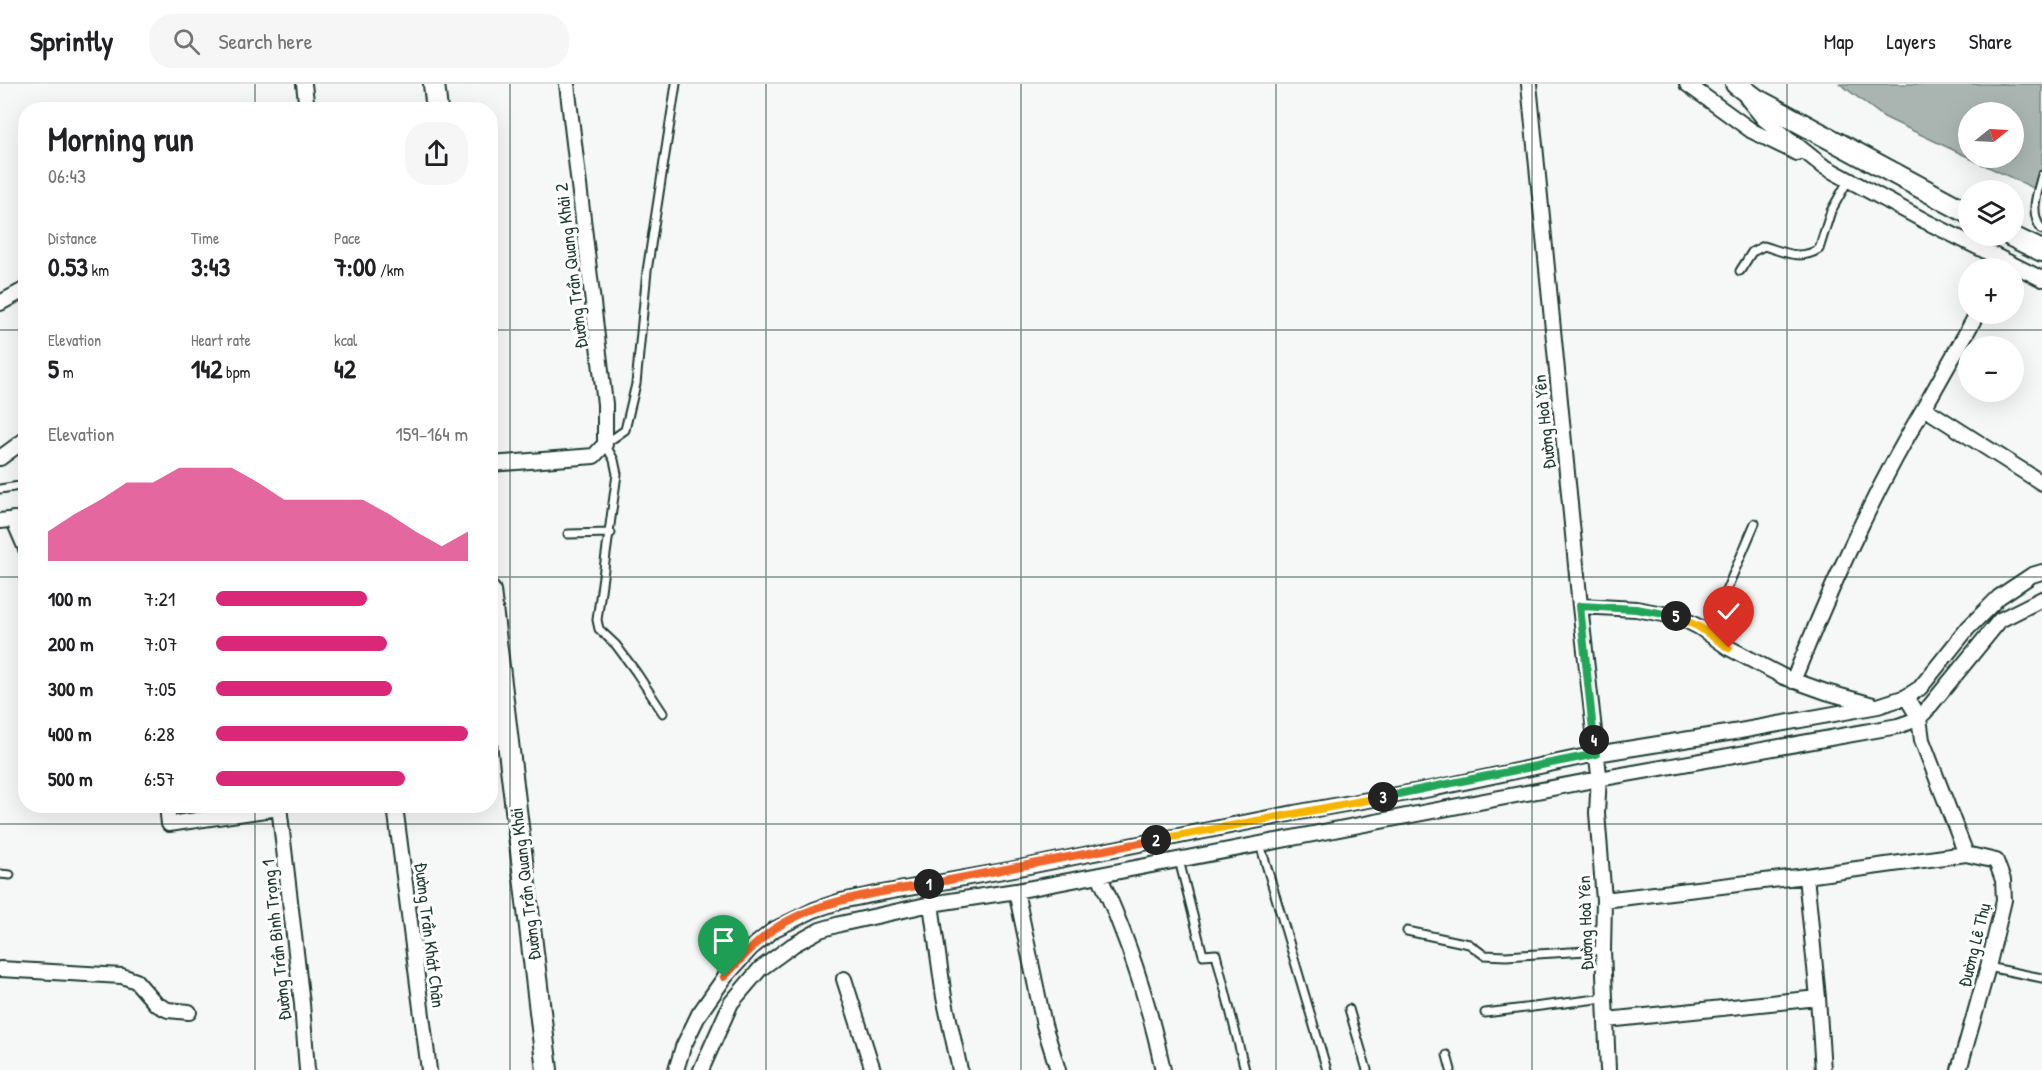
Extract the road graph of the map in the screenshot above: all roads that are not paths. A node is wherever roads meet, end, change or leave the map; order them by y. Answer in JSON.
{"nodes":[{"id":1,"x":304,"y":84,"type":"edge"},
{"id":2,"x":434,"y":84,"type":"edge"},
{"id":3,"x":676,"y":84,"type":"edge"},
{"id":4,"x":1529,"y":84,"type":"edge"},
{"id":5,"x":1687,"y":84,"type":"edge"},
{"id":6,"x":1736,"y":84,"type":"edge"},
{"id":7,"x":569,"y":85,"type":"edge"},
{"id":8,"x":306,"y":102,"type":"edge"},
{"id":9,"x":436,"y":102,"type":"edge"},
{"id":10,"x":1823,"y":166,"type":"junction"},
{"id":11,"x":2042,"y":175,"type":"edge"},
{"id":12,"x":1849,"y":179,"type":"junction"},
{"id":13,"x":1958,"y":208,"type":"edge"},
{"id":14,"x":2042,"y":230,"type":"edge"},
{"id":15,"x":2024,"y":242,"type":"edge"},
{"id":16,"x":2042,"y":251,"type":"edge"},
{"id":17,"x":1991,"y":258,"type":"edge"},
{"id":18,"x":1740,"y":271,"type":"dead end"},
{"id":19,"x":2024,"y":272,"type":"edge"},
{"id":20,"x":2042,"y":279,"type":"edge"},
{"id":21,"x":18,"y":293,"type":"edge"},
{"id":22,"x":0,"y":303,"type":"edge"},
{"id":23,"x":1971,"y":324,"type":"edge"},
{"id":24,"x":1924,"y":408,"type":"junction"},
{"id":25,"x":605,"y":444,"type":"junction"},
{"id":26,"x":18,"y":446,"type":"edge"},
{"id":27,"x":0,"y":458,"type":"edge"},
{"id":28,"x":498,"y":463,"type":"edge"},
{"id":29,"x":2042,"y":483,"type":"edge"},
{"id":30,"x":18,"y":486,"type":"edge"},
{"id":31,"x":0,"y":489,"type":"edge"},
{"id":32,"x":1755,"y":523,"type":"dead end"},
{"id":33,"x":610,"y":533,"type":"junction"},
{"id":34,"x":568,"y":534,"type":"dead end"},
{"id":35,"x":2042,"y":572,"type":"edge"},
{"id":36,"x":2042,"y":598,"type":"edge"},
{"id":37,"x":1580,"y":606,"type":"junction"},
{"id":38,"x":1708,"y":633,"type":"junction"},
{"id":39,"x":498,"y":658,"type":"edge"},
{"id":40,"x":1793,"y":681,"type":"junction"},
{"id":41,"x":1907,"y":699,"type":"junction"},
{"id":42,"x":1878,"y":706,"type":"junction"},
{"id":43,"x":663,"y":713,"type":"dead end"},
{"id":44,"x":1918,"y":717,"type":"junction"},
{"id":45,"x":1596,"y":756,"type":"junction"},
{"id":46,"x":1599,"y":777,"type":"junction"},
{"id":47,"x":164,"y":813,"type":"edge"},
{"id":48,"x":168,"y":813,"type":"edge"},
{"id":49,"x":241,"y":813,"type":"edge"},
{"id":50,"x":280,"y":813,"type":"edge"},
{"id":51,"x":396,"y":813,"type":"edge"},
{"id":52,"x":170,"y":824,"type":"junction"},
{"id":53,"x":1260,"y":844,"type":"junction"},
{"id":54,"x":1966,"y":854,"type":"junction"},
{"id":55,"x":1179,"y":860,"type":"junction"},
{"id":56,"x":0,"y":874,"type":"edge"},
{"id":57,"x":10,"y":875,"type":"dead end"},
{"id":58,"x":1100,"y":875,"type":"junction"},
{"id":59,"x":1806,"y":876,"type":"junction"},
{"id":60,"x":1016,"y":891,"type":"junction"},
{"id":61,"x":1604,"y":900,"type":"junction"},
{"id":62,"x":931,"y":904,"type":"junction"},
{"id":63,"x":1407,"y":931,"type":"dead end"},
{"id":64,"x":1603,"y":950,"type":"junction"},
{"id":65,"x":1988,"y":968,"type":"junction"},
{"id":66,"x":0,"y":969,"type":"edge"},
{"id":67,"x":2042,"y":978,"type":"edge"},
{"id":68,"x":844,"y":979,"type":"dead end"},
{"id":69,"x":1605,"y":998,"type":"junction"},
{"id":70,"x":1818,"y":998,"type":"junction"},
{"id":71,"x":1349,"y":1009,"type":"dead end"},
{"id":72,"x":189,"y":1012,"type":"dead end"},
{"id":73,"x":1485,"y":1013,"type":"dead end"},
{"id":74,"x":1607,"y":1020,"type":"junction"},
{"id":75,"x":1447,"y":1055,"type":"dead end"},
{"id":76,"x":307,"y":1070,"type":"edge"},
{"id":77,"x":429,"y":1070,"type":"edge"},
{"id":78,"x":547,"y":1070,"type":"edge"},
{"id":79,"x":676,"y":1070,"type":"edge"},
{"id":80,"x":701,"y":1070,"type":"edge"},
{"id":81,"x":873,"y":1070,"type":"edge"},
{"id":82,"x":960,"y":1070,"type":"edge"},
{"id":83,"x":1058,"y":1070,"type":"edge"},
{"id":84,"x":1163,"y":1070,"type":"edge"},
{"id":85,"x":1245,"y":1070,"type":"edge"},
{"id":86,"x":1327,"y":1070,"type":"edge"},
{"id":87,"x":1368,"y":1070,"type":"edge"},
{"id":88,"x":1451,"y":1070,"type":"edge"},
{"id":89,"x":1608,"y":1070,"type":"edge"},
{"id":90,"x":1823,"y":1070,"type":"edge"},
{"id":91,"x":1959,"y":1070,"type":"edge"}],
"edges":[{"from":1,"to":8,"type":"street"},
{"from":2,"to":9,"type":"main road"},
{"from":3,"to":25,"type":"lane"},
{"from":4,"to":37,"type":"street","name":"Đường Hoà Yên"},
{"from":5,"to":10,"type":"street"},
{"from":6,"to":10,"type":"street"},
{"from":6,"to":13,"type":"main road"},
{"from":7,"to":25,"type":"street","name":"Đường Trần Quang Khải 2"},
{"from":10,"to":12,"type":"street"},
{"from":11,"to":14,"type":"lane"},
{"from":12,"to":17,"type":"street"},
{"from":12,"to":18,"type":"lane"},
{"from":15,"to":16,"type":"main road"},
{"from":19,"to":20,"type":"street"},
{"from":21,"to":22,"type":"street"},
{"from":23,"to":24,"type":"street"},
{"from":24,"to":29,"type":"street"},
{"from":24,"to":40,"type":"street"},
{"from":25,"to":28,"type":"street"},
{"from":25,"to":33,"type":"lane"},
{"from":26,"to":27,"type":"street"},
{"from":30,"to":31,"type":"lane"},
{"from":32,"to":38,"type":"lane"},
{"from":33,"to":34,"type":"lane"},
{"from":33,"to":43,"type":"lane"},
{"from":35,"to":41,"type":"street"},
{"from":36,"to":44,"type":"street"},
{"from":37,"to":38,"type":"street"},
{"from":37,"to":45,"type":"street","name":"Đường Hoà Yên"},
{"from":38,"to":40,"type":"street"},
{"from":39,"to":78,"type":"main road","name":"Đường Trần Quang Khải"},
{"from":40,"to":42,"type":"street"},
{"from":41,"to":42,"type":"street"},
{"from":41,"to":44,"type":"street"},
{"from":42,"to":45,"type":"street"},
{"from":44,"to":46,"type":"street"},
{"from":44,"to":54,"type":"street"},
{"from":45,"to":46,"type":"street","name":"Đường Hoà Yên"},
{"from":45,"to":79,"type":"street"},
{"from":46,"to":53,"type":"street"},
{"from":46,"to":61,"type":"street","name":"Đường Hoà Yên"},
{"from":47,"to":52,"type":"street"},
{"from":48,"to":52,"type":"street"},
{"from":49,"to":52,"type":"street"},
{"from":50,"to":76,"type":"street","name":"Đường Trần Bình Trọng 1"},
{"from":51,"to":77,"type":"street","name":"Đường Trần Khát Chân"},
{"from":53,"to":55,"type":"street"},
{"from":53,"to":86,"type":"lane"},
{"from":54,"to":59,"type":"street"},
{"from":54,"to":65,"type":"street","name":"Đường Lê Thụ"},
{"from":55,"to":58,"type":"street"},
{"from":55,"to":85,"type":"lane"},
{"from":56,"to":57,"type":"lane"},
{"from":58,"to":60,"type":"street"},
{"from":58,"to":84,"type":"street"},
{"from":59,"to":61,"type":"street"},
{"from":59,"to":70,"type":"street"},
{"from":60,"to":62,"type":"street"},
{"from":60,"to":83,"type":"street"},
{"from":61,"to":64,"type":"street","name":"Đường Hoà Yên"},
{"from":62,"to":80,"type":"street"},
{"from":62,"to":82,"type":"street"},
{"from":63,"to":64,"type":"lane"},
{"from":64,"to":69,"type":"street","name":"Đường Hoà Yên"},
{"from":65,"to":67,"type":"lane"},
{"from":65,"to":91,"type":"street","name":"Đường Lê Thụ"},
{"from":66,"to":72,"type":"street"},
{"from":68,"to":81,"type":"street"},
{"from":69,"to":73,"type":"lane"},
{"from":69,"to":74,"type":"street","name":"Đường Hoà Yên"},
{"from":70,"to":74,"type":"street"},
{"from":70,"to":90,"type":"street"},
{"from":71,"to":87,"type":"lane"},
{"from":74,"to":89,"type":"street","name":"Đường Hoà Yên"},
{"from":75,"to":88,"type":"lane"}]}
